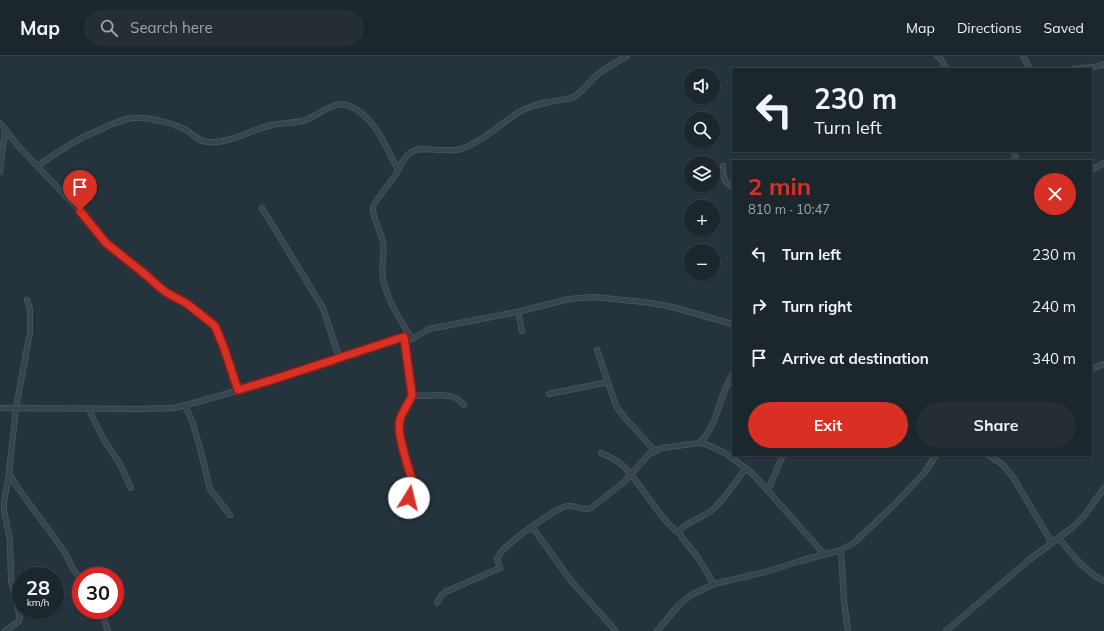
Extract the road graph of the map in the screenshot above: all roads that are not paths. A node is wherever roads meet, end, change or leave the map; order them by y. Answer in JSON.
{"nodes":[{"id":1,"x":627,"y":56,"type":"edge"},
{"id":2,"x":937,"y":56,"type":"edge"},
{"id":3,"x":1023,"y":56,"type":"edge"},
{"id":4,"x":1104,"y":64,"type":"edge"},
{"id":5,"x":946,"y":68,"type":"edge"},
{"id":6,"x":1029,"y":68,"type":"edge"},
{"id":7,"x":1084,"y":68,"type":"edge"},
{"id":8,"x":0,"y":123,"type":"edge"},
{"id":9,"x":5,"y":129,"type":"junction"},
{"id":10,"x":1104,"y":163,"type":"edge"},
{"id":11,"x":38,"y":166,"type":"junction"},
{"id":12,"x":723,"y":166,"type":"dead end"},
{"id":13,"x":1092,"y":169,"type":"edge"},
{"id":14,"x":398,"y":170,"type":"junction"},
{"id":15,"x":0,"y":172,"type":"edge"},
{"id":16,"x":732,"y":186,"type":"edge"},
{"id":17,"x":262,"y":208,"type":"dead end"},
{"id":18,"x":27,"y":300,"type":"dead end"},
{"id":19,"x":518,"y":312,"type":"junction"},
{"id":20,"x":732,"y":324,"type":"edge"},
{"id":21,"x":522,"y":331,"type":"dead end"},
{"id":22,"x":404,"y":337,"type":"junction"},
{"id":23,"x":412,"y":339,"type":"junction"},
{"id":24,"x":597,"y":350,"type":"dead end"},
{"id":25,"x":339,"y":358,"type":"junction"},
{"id":26,"x":1104,"y":364,"type":"edge"},
{"id":27,"x":1092,"y":369,"type":"edge"},
{"id":28,"x":732,"y":376,"type":"edge"},
{"id":29,"x":608,"y":382,"type":"junction"},
{"id":30,"x":238,"y":390,"type":"junction"},
{"id":31,"x":549,"y":394,"type":"dead end"},
{"id":32,"x":412,"y":395,"type":"junction"},
{"id":33,"x":184,"y":405,"type":"junction"},
{"id":34,"x":464,"y":405,"type":"dead end"},
{"id":35,"x":0,"y":408,"type":"edge"},
{"id":36,"x":16,"y":408,"type":"junction"},
{"id":37,"x":88,"y":408,"type":"junction"},
{"id":38,"x":699,"y":443,"type":"junction"},
{"id":39,"x":655,"y":450,"type":"junction"},
{"id":40,"x":601,"y":453,"type":"dead end"},
{"id":41,"x":783,"y":456,"type":"edge"},
{"id":42,"x":935,"y":456,"type":"edge"},
{"id":43,"x":990,"y":456,"type":"edge"},
{"id":44,"x":746,"y":468,"type":"junction"},
{"id":45,"x":9,"y":473,"type":"junction"},
{"id":46,"x":632,"y":475,"type":"junction"},
{"id":47,"x":131,"y":488,"type":"dead end"},
{"id":48,"x":1104,"y":488,"type":"edge"},
{"id":49,"x":768,"y":490,"type":"junction"},
{"id":50,"x":409,"y":498,"type":"dead end"},
{"id":51,"x":230,"y":515,"type":"dead end"},
{"id":52,"x":532,"y":527,"type":"junction"},
{"id":53,"x":680,"y":534,"type":"junction"},
{"id":54,"x":1059,"y":538,"type":"junction"},
{"id":55,"x":1052,"y":543,"type":"junction"},
{"id":56,"x":841,"y":550,"type":"junction"},
{"id":57,"x":824,"y":554,"type":"junction"},
{"id":58,"x":72,"y":567,"type":"edge"},
{"id":59,"x":1104,"y":580,"type":"edge"},
{"id":60,"x":714,"y":584,"type":"junction"},
{"id":61,"x":437,"y":603,"type":"dead end"},
{"id":62,"x":104,"y":619,"type":"edge"},
{"id":63,"x":5,"y":631,"type":"edge"},
{"id":64,"x":108,"y":631,"type":"edge"},
{"id":65,"x":616,"y":631,"type":"edge"},
{"id":66,"x":657,"y":631,"type":"edge"},
{"id":67,"x":848,"y":631,"type":"edge"},
{"id":68,"x":946,"y":631,"type":"edge"}],
"edges":[{"from":1,"to":14,"type":"street"},
{"from":2,"to":5,"type":"street"},
{"from":3,"to":6,"type":"street"},
{"from":4,"to":7,"type":"street"},
{"from":8,"to":9,"type":"street"},
{"from":9,"to":11,"type":"street"},
{"from":9,"to":15,"type":"street"},
{"from":10,"to":13,"type":"street"},
{"from":11,"to":14,"type":"street"},
{"from":11,"to":30,"type":"street"},
{"from":12,"to":16,"type":"street"},
{"from":14,"to":23,"type":"street"},
{"from":17,"to":25,"type":"street"},
{"from":18,"to":36,"type":"street"},
{"from":19,"to":20,"type":"street"},
{"from":19,"to":21,"type":"street"},
{"from":19,"to":23,"type":"street"},
{"from":22,"to":23,"type":"street"},
{"from":22,"to":25,"type":"street"},
{"from":22,"to":32,"type":"street"},
{"from":24,"to":29,"type":"street"},
{"from":25,"to":30,"type":"street"},
{"from":26,"to":27,"type":"street"},
{"from":28,"to":38,"type":"street"},
{"from":29,"to":31,"type":"street"},
{"from":29,"to":39,"type":"street"},
{"from":30,"to":33,"type":"street"},
{"from":32,"to":34,"type":"street"},
{"from":32,"to":50,"type":"street"},
{"from":33,"to":37,"type":"street"},
{"from":33,"to":51,"type":"street"},
{"from":35,"to":36,"type":"street"},
{"from":36,"to":37,"type":"street"},
{"from":36,"to":45,"type":"street"},
{"from":37,"to":47,"type":"street"},
{"from":38,"to":39,"type":"street"},
{"from":38,"to":44,"type":"street"},
{"from":39,"to":46,"type":"street"},
{"from":40,"to":46,"type":"street"},
{"from":41,"to":49,"type":"street"},
{"from":42,"to":56,"type":"street"},
{"from":43,"to":55,"type":"street"},
{"from":44,"to":49,"type":"street"},
{"from":44,"to":53,"type":"street"},
{"from":45,"to":58,"type":"street"},
{"from":45,"to":63,"type":"street"},
{"from":46,"to":52,"type":"street"},
{"from":46,"to":53,"type":"street"},
{"from":48,"to":54,"type":"street"},
{"from":49,"to":57,"type":"street"},
{"from":52,"to":61,"type":"street"},
{"from":52,"to":65,"type":"street"},
{"from":53,"to":60,"type":"street"},
{"from":54,"to":55,"type":"street"},
{"from":54,"to":59,"type":"street"},
{"from":55,"to":68,"type":"street"},
{"from":56,"to":57,"type":"street"},
{"from":56,"to":67,"type":"street"},
{"from":57,"to":60,"type":"street"},
{"from":60,"to":66,"type":"street"},
{"from":62,"to":64,"type":"street"}]}
